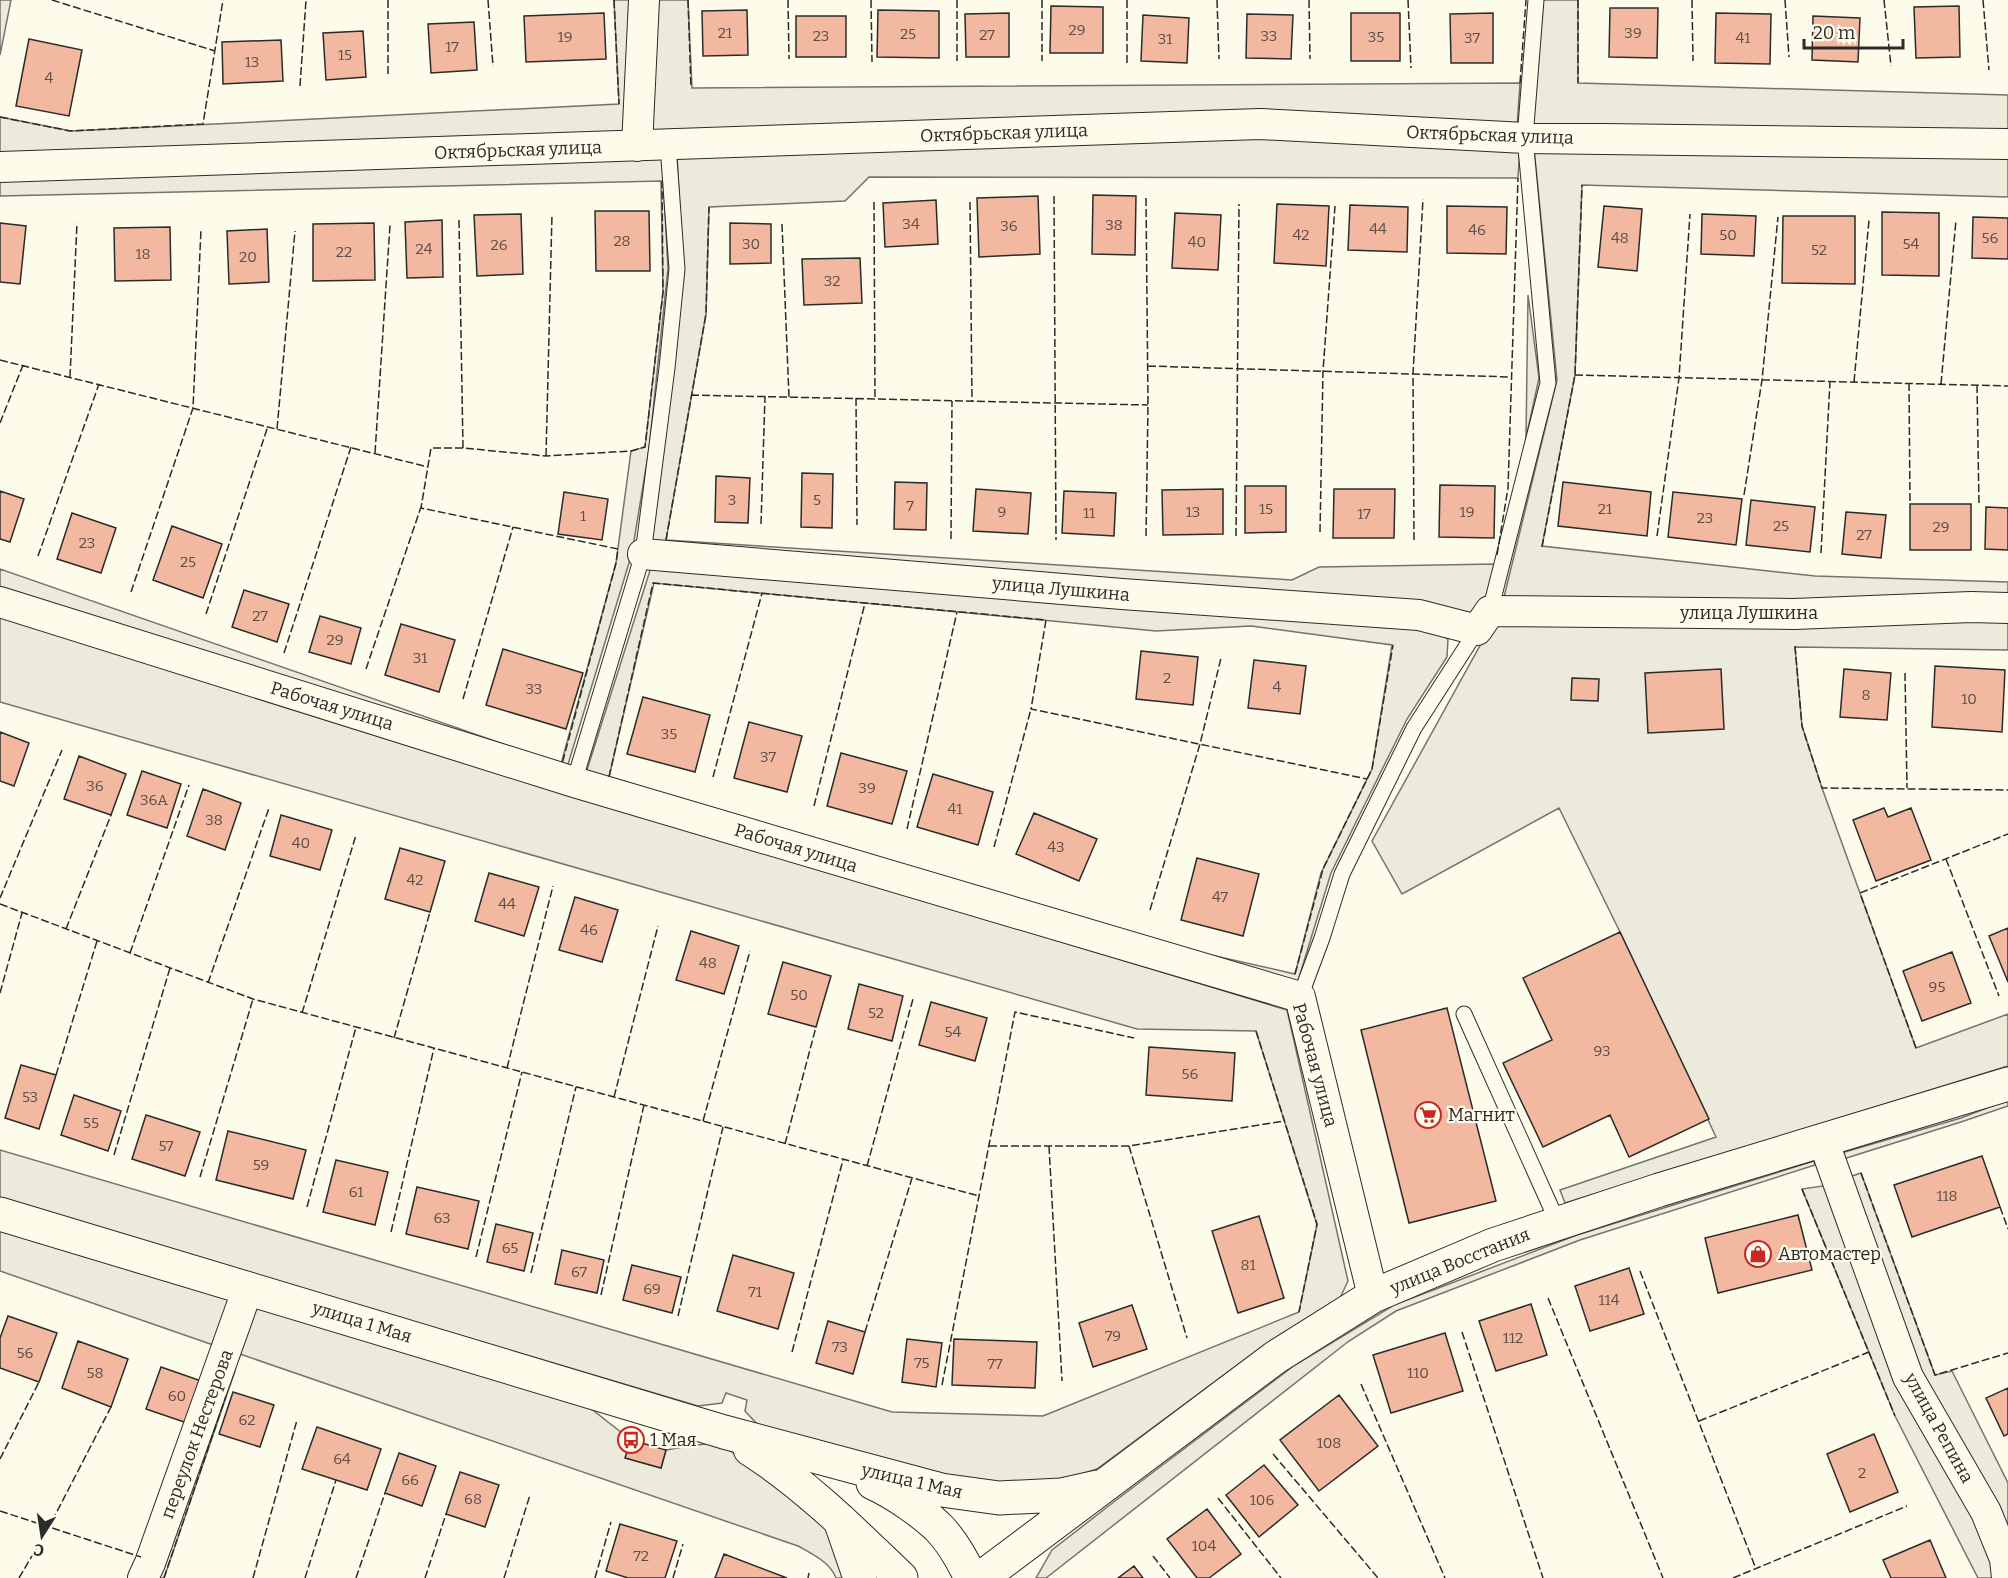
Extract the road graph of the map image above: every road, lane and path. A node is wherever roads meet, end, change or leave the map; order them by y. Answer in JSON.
{"nodes":[{"id":1,"x":644,"y":0,"type":"edge"},
{"id":2,"x":1536,"y":0,"type":"edge"},
{"id":3,"x":1525,"y":138,"type":"junction"},
{"id":4,"x":2008,"y":144,"type":"edge"},
{"id":5,"x":637,"y":146,"type":"junction"},
{"id":6,"x":668,"y":146,"type":"junction"},
{"id":7,"x":0,"y":167,"type":"edge"},
{"id":8,"x":643,"y":554,"type":"junction"},
{"id":9,"x":0,"y":603,"type":"edge"},
{"id":10,"x":2008,"y":608,"type":"edge"},
{"id":11,"x":1484,"y":620,"type":"junction"},
{"id":12,"x":574,"y":782,"type":"junction"},
{"id":13,"x":1300,"y":997,"type":"junction"},
{"id":14,"x":1464,"y":1014,"type":"dead end"},
{"id":15,"x":2008,"y":1084,"type":"edge"},
{"id":16,"x":1823,"y":1140,"type":"junction"},
{"id":17,"x":0,"y":1214,"type":"edge"},
{"id":18,"x":1558,"y":1223,"type":"junction"},
{"id":19,"x":248,"y":1288,"type":"junction"},
{"id":20,"x":1373,"y":1296,"type":"junction"},
{"id":21,"x":724,"y":1432,"type":"junction"},
{"id":22,"x":817,"y":1458,"type":"junction"},
{"id":23,"x":1105,"y":1485,"type":"junction"},
{"id":24,"x":840,"y":1520,"type":"junction"},
{"id":25,"x":1041,"y":1532,"type":"junction"},
{"id":26,"x":143,"y":1578,"type":"edge"},
{"id":27,"x":860,"y":1578,"type":"edge"},
{"id":28,"x":901,"y":1578,"type":"edge"},
{"id":29,"x":971,"y":1578,"type":"edge"},
{"id":30,"x":981,"y":1578,"type":"edge"},
{"id":31,"x":1019,"y":1578,"type":"edge"},
{"id":32,"x":2007,"y":1578,"type":"edge"}],
"edges":[{"from":1,"to":5,"type":"street"},
{"from":2,"to":3,"type":"lane"},
{"from":3,"to":4,"type":"street","name":"Октябрьская улица"},
{"from":3,"to":6,"type":"street","name":"Октябрьская улица"},
{"from":3,"to":11,"type":"lane"},
{"from":5,"to":6,"type":"street","name":"Октябрьская улица"},
{"from":5,"to":7,"type":"street","name":"Октябрьская улица"},
{"from":6,"to":8,"type":"lane"},
{"from":8,"to":11,"type":"street","name":"улица Лушкина"},
{"from":8,"to":12,"type":"lane"},
{"from":9,"to":12,"type":"street","name":"Рабочая улица"},
{"from":10,"to":11,"type":"street","name":"улица Лушкина"},
{"from":11,"to":13,"type":"lane"},
{"from":12,"to":13,"type":"street","name":"Рабочая улица"},
{"from":13,"to":20,"type":"street","name":"Рабочая улица"},
{"from":14,"to":18,"type":"lane"},
{"from":15,"to":16,"type":"main road","name":"улица Восстания"},
{"from":16,"to":18,"type":"main road","name":"улица Восстания"},
{"from":16,"to":32,"type":"street","name":"улица Репина"},
{"from":17,"to":19,"type":"main road","name":"улица 1 Мая"},
{"from":18,"to":20,"type":"main road","name":"улица Восстания"},
{"from":19,"to":21,"type":"main road","name":"улица 1 Мая"},
{"from":19,"to":26,"type":"street","name":"переулок Нестерова"},
{"from":20,"to":23,"type":"main road","name":"улица Восстания"},
{"from":21,"to":22,"type":"main road","name":"улица 1 Мая"},
{"from":21,"to":24,"type":"main road","name":"улица 1 Мая"},
{"from":22,"to":23,"type":"main road","name":"улица 1 Мая"},
{"from":22,"to":29,"type":"main road"},
{"from":23,"to":25,"type":"main road","name":"улица Восстания"},
{"from":24,"to":27,"type":"main road"},
{"from":24,"to":28,"type":"main road","name":"улица 1 Мая"},
{"from":25,"to":30,"type":"main road","name":"улица Восстания"},
{"from":25,"to":31,"type":"main road"}]}
